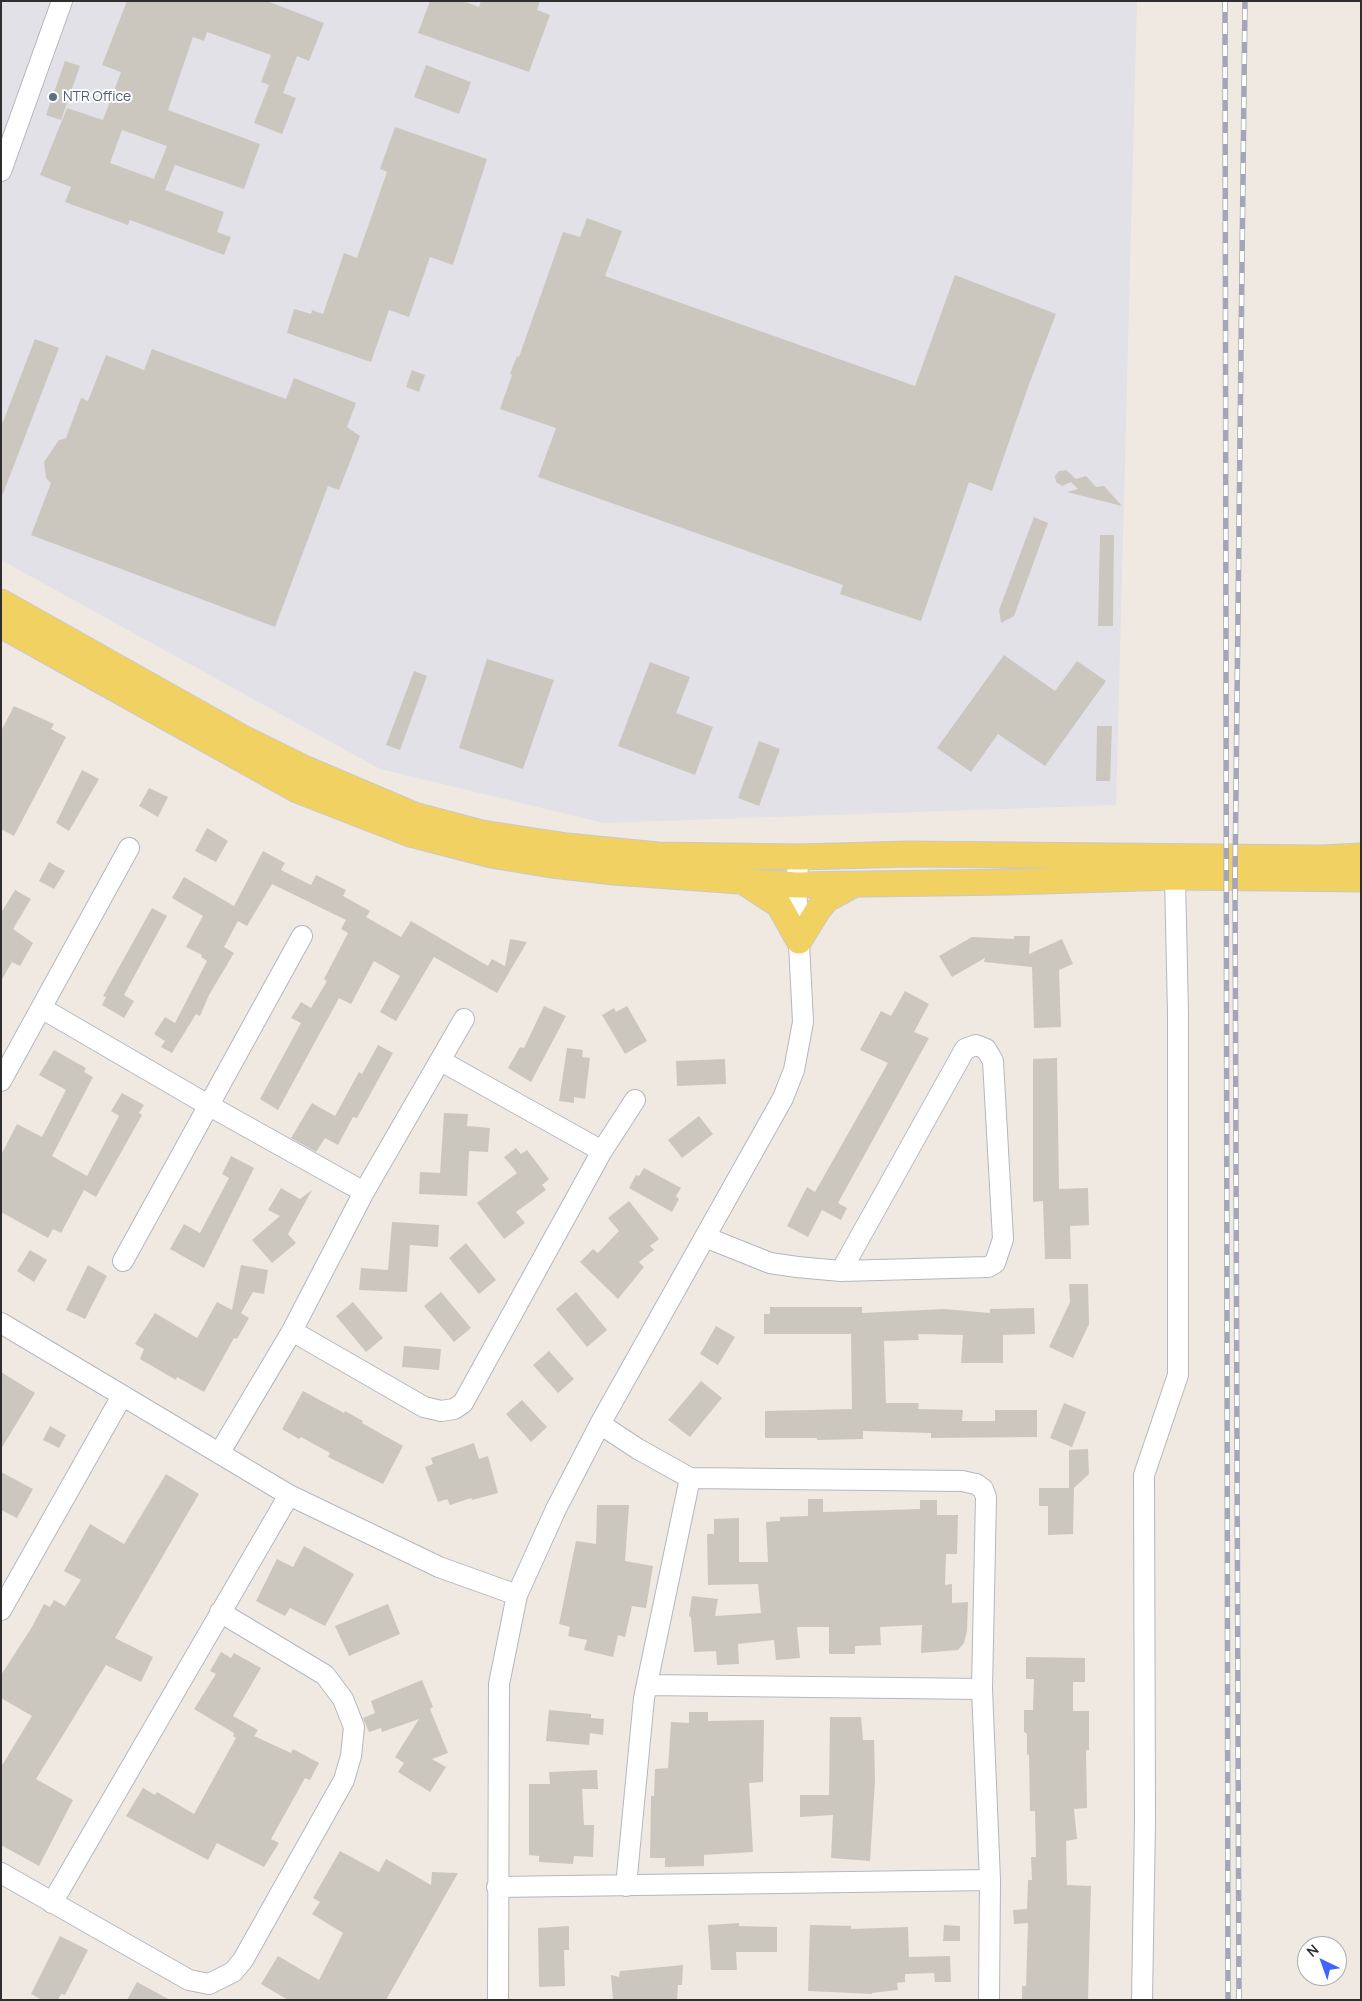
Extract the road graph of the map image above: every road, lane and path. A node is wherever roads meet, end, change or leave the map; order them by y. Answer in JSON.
{"nodes":[{"id":1,"x":62,"y":1,"type":"edge"},
{"id":2,"x":1,"y":171,"type":"edge"},
{"id":3,"x":1,"y":602,"type":"edge"},
{"id":4,"x":1,"y":624,"type":"edge"},
{"id":5,"x":302,"y":780,"type":"junction"},
{"id":6,"x":129,"y":848,"type":"dead end"},
{"id":7,"x":1361,"y":856,"type":"edge"},
{"id":8,"x":799,"y":857,"type":"junction"},
{"id":9,"x":1176,"y":877,"type":"junction"},
{"id":10,"x":738,"y":879,"type":"junction"},
{"id":11,"x":1361,"y":879,"type":"edge"},
{"id":12,"x":854,"y":884,"type":"junction"},
{"id":13,"x":796,"y":885,"type":"junction"},
{"id":14,"x":302,"y":936,"type":"dead end"},
{"id":15,"x":799,"y":941,"type":"junction"},
{"id":16,"x":43,"y":1008,"type":"junction"},
{"id":17,"x":464,"y":1019,"type":"dead end"},
{"id":18,"x":441,"y":1061,"type":"junction"},
{"id":19,"x":1,"y":1081,"type":"edge"},
{"id":20,"x":634,"y":1100,"type":"dead end"},
{"id":21,"x":208,"y":1105,"type":"junction"},
{"id":22,"x":602,"y":1152,"type":"junction"},
{"id":23,"x":364,"y":1192,"type":"junction"},
{"id":24,"x":705,"y":1237,"type":"junction"},
{"id":25,"x":123,"y":1261,"type":"dead end"},
{"id":26,"x":841,"y":1271,"type":"junction"},
{"id":27,"x":1,"y":1322,"type":"edge"},
{"id":28,"x":292,"y":1331,"type":"junction"},
{"id":29,"x":122,"y":1396,"type":"junction"},
{"id":30,"x":600,"y":1424,"type":"junction"},
{"id":31,"x":220,"y":1452,"type":"junction"},
{"id":32,"x":690,"y":1478,"type":"junction"},
{"id":33,"x":290,"y":1495,"type":"junction"},
{"id":34,"x":517,"y":1595,"type":"junction"},
{"id":35,"x":1,"y":1610,"type":"edge"},
{"id":36,"x":220,"y":1612,"type":"junction"},
{"id":37,"x":647,"y":1686,"type":"junction"},
{"id":38,"x":982,"y":1689,"type":"junction"},
{"id":39,"x":1,"y":1874,"type":"edge"},
{"id":40,"x":990,"y":1880,"type":"junction"},
{"id":41,"x":626,"y":1886,"type":"junction"},
{"id":42,"x":497,"y":1887,"type":"junction"},
{"id":43,"x":52,"y":1903,"type":"junction"},
{"id":44,"x":498,"y":2000,"type":"edge"},
{"id":45,"x":989,"y":2000,"type":"edge"},
{"id":46,"x":1142,"y":2000,"type":"edge"}],
"edges":[{"from":1,"to":2,"type":"street"},
{"from":3,"to":5,"type":"main road"},
{"from":4,"to":5,"type":"main road"},
{"from":5,"to":8,"type":"main road"},
{"from":5,"to":10,"type":"main road"},
{"from":6,"to":16,"type":"street"},
{"from":7,"to":8,"type":"main road"},
{"from":8,"to":13,"type":"street"},
{"from":9,"to":11,"type":"main road"},
{"from":9,"to":12,"type":"main road"},
{"from":9,"to":46,"type":"street"},
{"from":10,"to":13,"type":"main road"},
{"from":10,"to":15,"type":"main road"},
{"from":12,"to":13,"type":"main road"},
{"from":12,"to":15,"type":"main road"},
{"from":13,"to":15,"type":"street"},
{"from":14,"to":21,"type":"street"},
{"from":15,"to":24,"type":"street"},
{"from":16,"to":19,"type":"street"},
{"from":16,"to":21,"type":"street"},
{"from":17,"to":18,"type":"street"},
{"from":18,"to":22,"type":"street"},
{"from":18,"to":23,"type":"street"},
{"from":20,"to":22,"type":"street"},
{"from":21,"to":23,"type":"street"},
{"from":21,"to":25,"type":"street"},
{"from":22,"to":28,"type":"street"},
{"from":23,"to":28,"type":"street"},
{"from":24,"to":26,"type":"street"},
{"from":24,"to":30,"type":"street"},
{"from":26,"to":26,"type":"street"},
{"from":27,"to":29,"type":"street"},
{"from":28,"to":31,"type":"street"},
{"from":29,"to":31,"type":"street"},
{"from":29,"to":35,"type":"street"},
{"from":30,"to":32,"type":"street"},
{"from":30,"to":34,"type":"street"},
{"from":31,"to":33,"type":"street"},
{"from":32,"to":37,"type":"street"},
{"from":32,"to":38,"type":"street"},
{"from":33,"to":34,"type":"street"},
{"from":33,"to":36,"type":"street"},
{"from":34,"to":42,"type":"street"},
{"from":36,"to":43,"type":"street"},
{"from":36,"to":43,"type":"street"},
{"from":37,"to":38,"type":"street"},
{"from":37,"to":41,"type":"street"},
{"from":38,"to":40,"type":"street"},
{"from":39,"to":43,"type":"street"},
{"from":40,"to":41,"type":"street"},
{"from":40,"to":45,"type":"street"},
{"from":41,"to":42,"type":"street"},
{"from":42,"to":44,"type":"street"}]}
